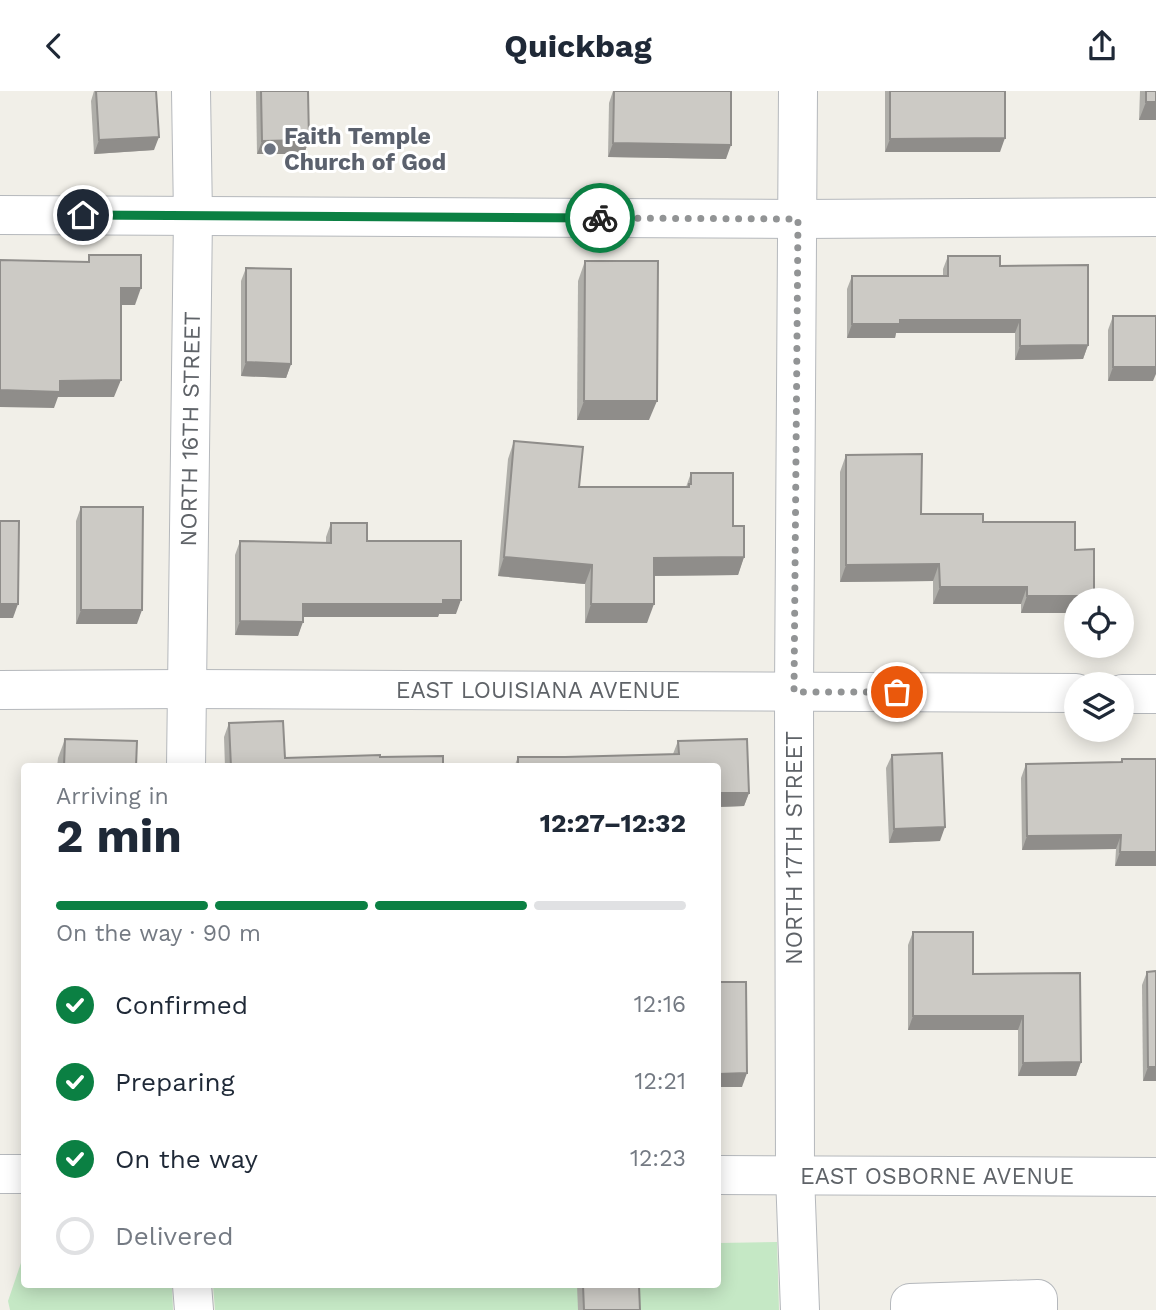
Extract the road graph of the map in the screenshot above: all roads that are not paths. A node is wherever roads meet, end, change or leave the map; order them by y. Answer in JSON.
{"nodes":[{"id":1,"x":191,"y":91,"type":"edge"},
{"id":2,"x":798,"y":91,"type":"edge"},
{"id":3,"x":0,"y":215,"type":"edge"},
{"id":4,"x":193,"y":216,"type":"junction"},
{"id":5,"x":1156,"y":217,"type":"edge"},
{"id":6,"x":798,"y":219,"type":"junction"},
{"id":7,"x":0,"y":689,"type":"edge"},
{"id":8,"x":186,"y":689,"type":"junction"},
{"id":9,"x":794,"y":692,"type":"junction"},
{"id":10,"x":1064,"y":693,"type":"edge"},
{"id":11,"x":1134,"y":694,"type":"edge"},
{"id":12,"x":1156,"y":694,"type":"edge"},
{"id":13,"x":186,"y":763,"type":"edge"},
{"id":14,"x":0,"y":1174,"type":"edge"},
{"id":15,"x":21,"y":1174,"type":"edge"},
{"id":16,"x":721,"y":1175,"type":"edge"},
{"id":17,"x":795,"y":1175,"type":"junction"},
{"id":18,"x":1156,"y":1177,"type":"edge"},
{"id":19,"x":192,"y":1288,"type":"edge"},
{"id":20,"x":194,"y":1310,"type":"edge"},
{"id":21,"x":800,"y":1310,"type":"edge"},
{"id":22,"x":910,"y":1310,"type":"edge"},
{"id":23,"x":1038,"y":1310,"type":"edge"}],
"edges":[{"from":1,"to":4,"type":"street","name":"NORTH 16TH STREET"},
{"from":2,"to":6,"type":"street","name":"NORTH 17TH STREET"},
{"from":3,"to":4,"type":"street"},
{"from":4,"to":6,"type":"street"},
{"from":4,"to":8,"type":"street","name":"NORTH 16TH STREET"},
{"from":5,"to":6,"type":"street"},
{"from":6,"to":9,"type":"street","name":"NORTH 17TH STREET"},
{"from":7,"to":8,"type":"street","name":"EAST LOUISIANA AVENUE"},
{"from":8,"to":9,"type":"street","name":"EAST LOUISIANA AVENUE"},
{"from":8,"to":13,"type":"street","name":"NORTH 16TH STREET"},
{"from":9,"to":10,"type":"street","name":"EAST LOUISIANA AVENUE"},
{"from":9,"to":17,"type":"street","name":"NORTH 17TH STREET"},
{"from":11,"to":12,"type":"street"},
{"from":14,"to":15,"type":"street"},
{"from":16,"to":17,"type":"street","name":"EAST OSBORNE AVENUE"},
{"from":17,"to":18,"type":"street","name":"EAST OSBORNE AVENUE"},
{"from":17,"to":21,"type":"street","name":"NORTH 17TH STREET"},
{"from":19,"to":20,"type":"street"},
{"from":22,"to":23,"type":"street"}]}
